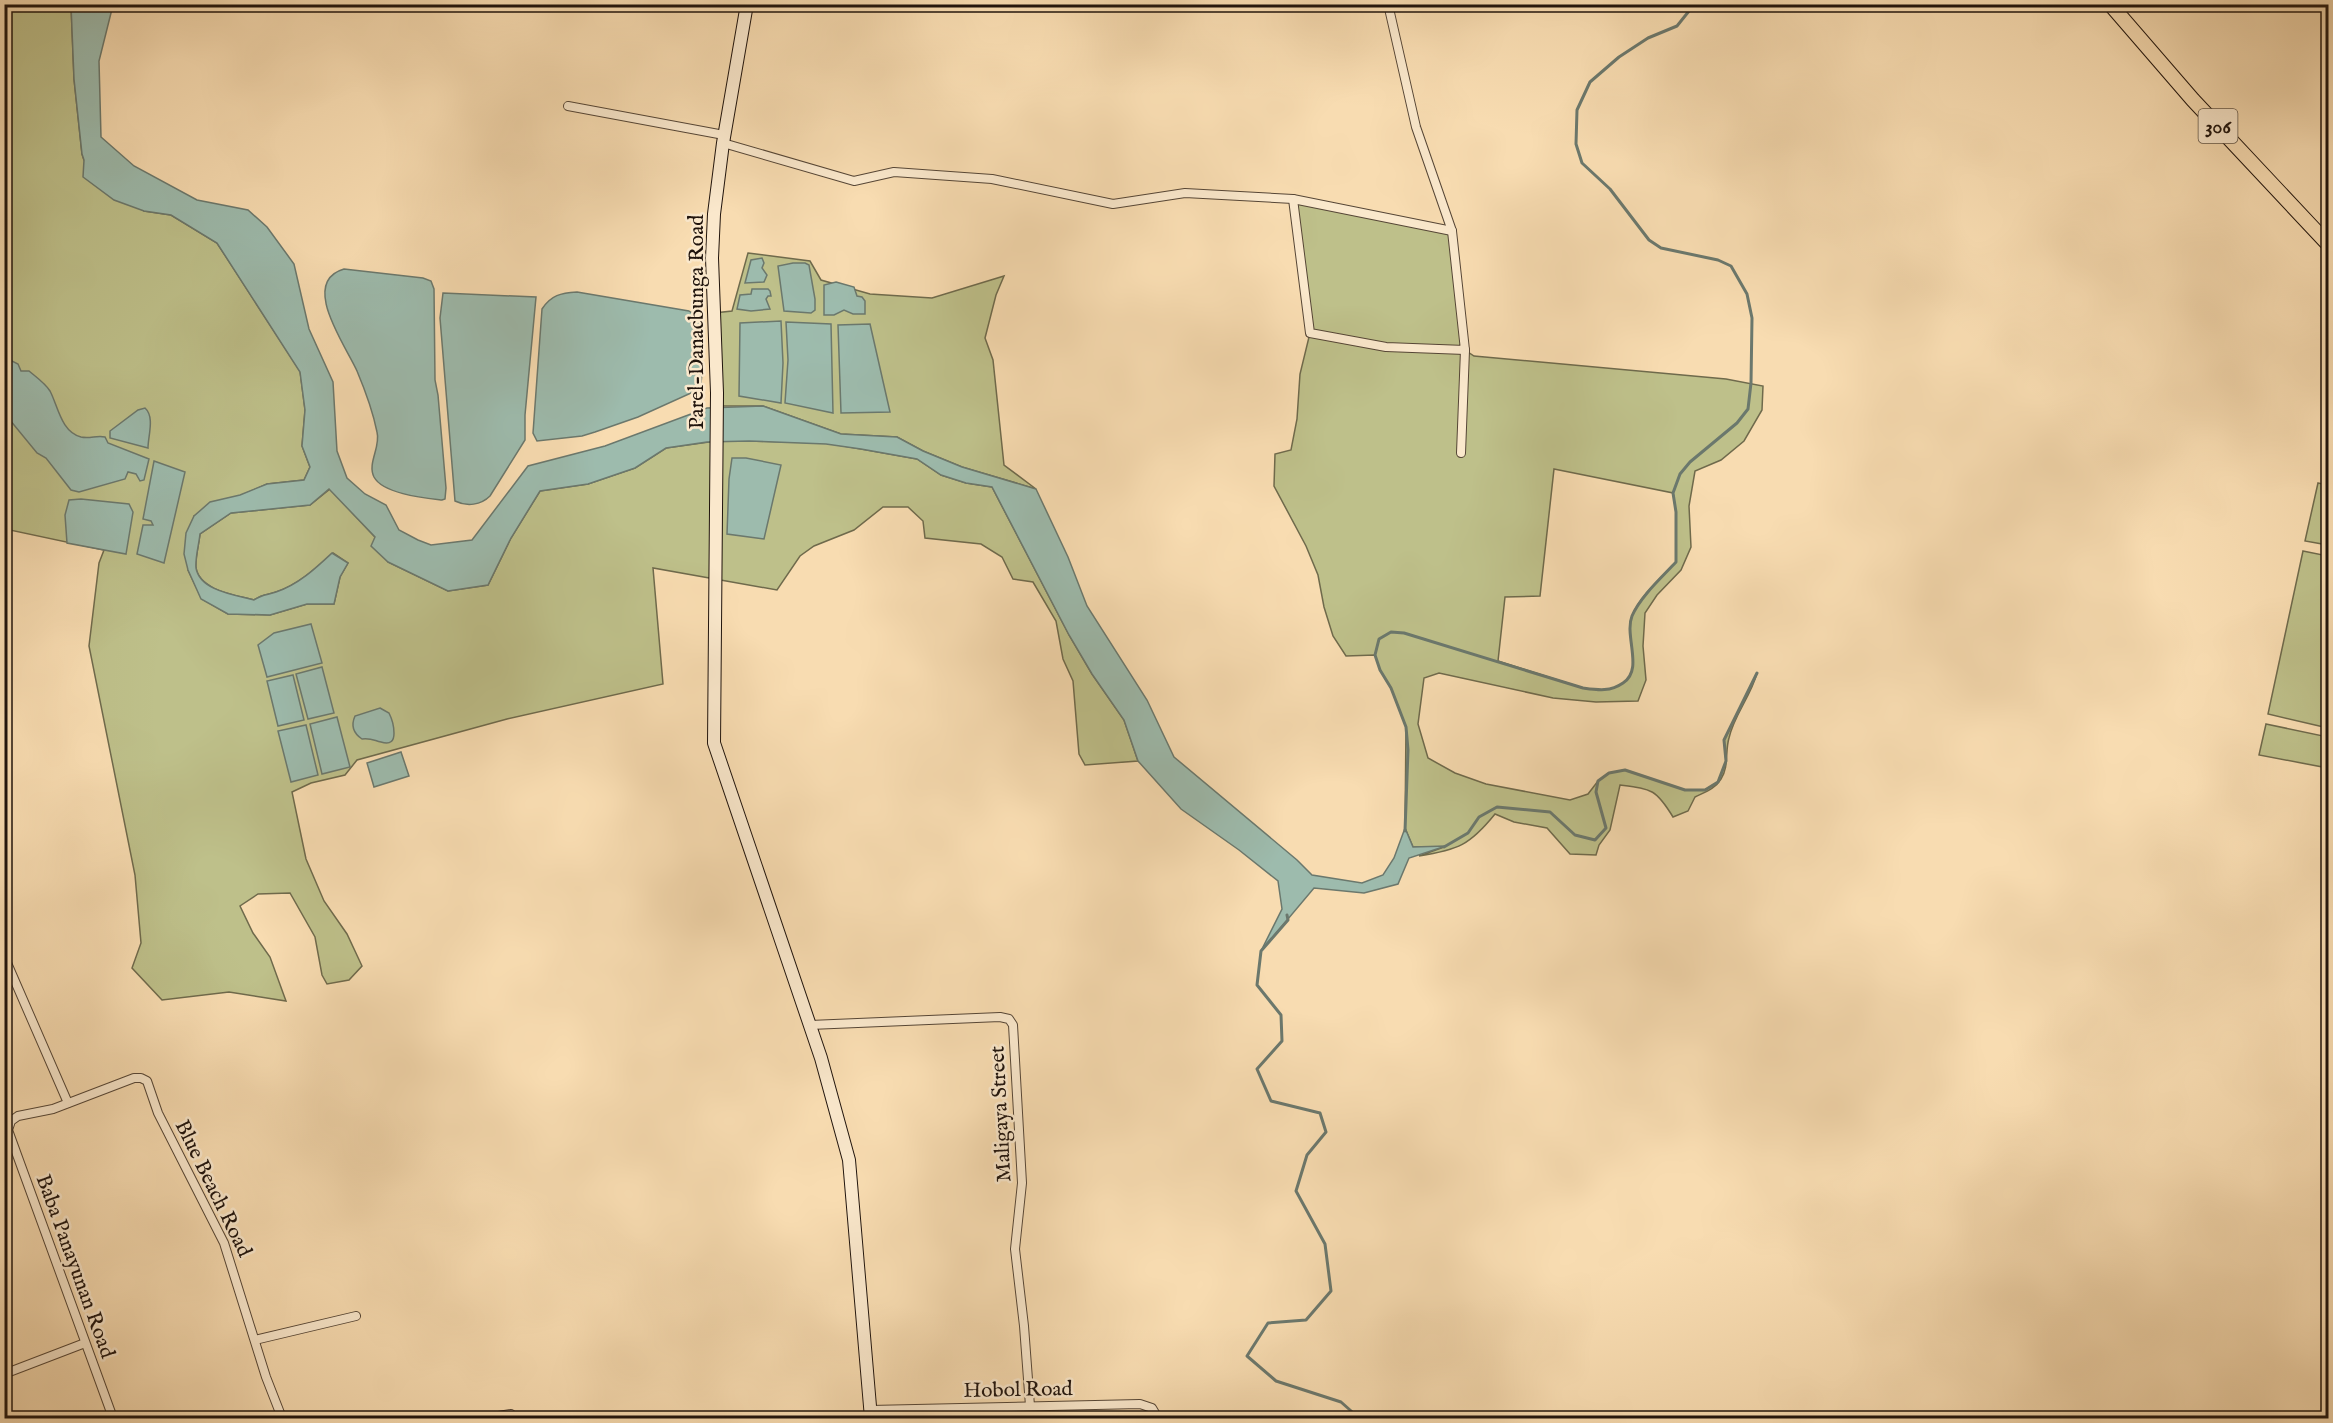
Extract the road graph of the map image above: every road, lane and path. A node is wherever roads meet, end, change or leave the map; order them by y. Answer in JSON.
{"nodes":[{"id":1,"x":747,"y":4,"type":"edge"},
{"id":2,"x":1388,"y":4,"type":"edge"},
{"id":3,"x":2110,"y":4,"type":"edge"},
{"id":4,"x":568,"y":106,"type":"dead end"},
{"id":5,"x":723,"y":139,"type":"junction"},
{"id":6,"x":1293,"y":199,"type":"junction"},
{"id":7,"x":1452,"y":231,"type":"junction"},
{"id":8,"x":2328,"y":244,"type":"edge"},
{"id":9,"x":1465,"y":350,"type":"junction"},
{"id":10,"x":1461,"y":453,"type":"dead end"},
{"id":11,"x":4,"y":956,"type":"edge"},
{"id":12,"x":810,"y":1025,"type":"junction"},
{"id":13,"x":68,"y":1104,"type":"junction"},
{"id":14,"x":356,"y":1316,"type":"dead end"},
{"id":15,"x":255,"y":1340,"type":"junction"},
{"id":16,"x":85,"y":1343,"type":"junction"},
{"id":17,"x":4,"y":1374,"type":"edge"},
{"id":18,"x":1030,"y":1406,"type":"junction"},
{"id":19,"x":511,"y":1414,"type":"dead end"},
{"id":20,"x":871,"y":1414,"type":"edge"},
{"id":21,"x":113,"y":1419,"type":"edge"},
{"id":22,"x":282,"y":1419,"type":"edge"},
{"id":23,"x":486,"y":1419,"type":"edge"},
{"id":24,"x":1158,"y":1419,"type":"edge"}],
"edges":[{"from":1,"to":5,"type":"main road","name":"Parel-Danacbunga Road"},
{"from":2,"to":7,"type":"street"},
{"from":3,"to":8,"type":"main road","number":"306"},
{"from":4,"to":5,"type":"street"},
{"from":5,"to":6,"type":"street"},
{"from":5,"to":12,"type":"main road","name":"Parel-Danacbunga Road"},
{"from":6,"to":7,"type":"street"},
{"from":6,"to":9,"type":"street"},
{"from":7,"to":9,"type":"street"},
{"from":9,"to":10,"type":"street"},
{"from":11,"to":13,"type":"street"},
{"from":12,"to":18,"type":"street","name":"Maligaya Street"},
{"from":12,"to":20,"type":"main road","name":"Parel-Danacbunga Road"},
{"from":13,"to":15,"type":"street","name":"Blue Beach Road"},
{"from":13,"to":16,"type":"street","name":"Baba Panayunan Road"},
{"from":14,"to":15,"type":"street"},
{"from":15,"to":22,"type":"street","name":"Blue Beach Road"},
{"from":16,"to":17,"type":"street"},
{"from":16,"to":21,"type":"street","name":"Baba Panayunan Road"},
{"from":18,"to":20,"type":"street","name":"Hobol Road"},
{"from":18,"to":24,"type":"street","name":"Hobol Road"},
{"from":19,"to":23,"type":"street"}]}
